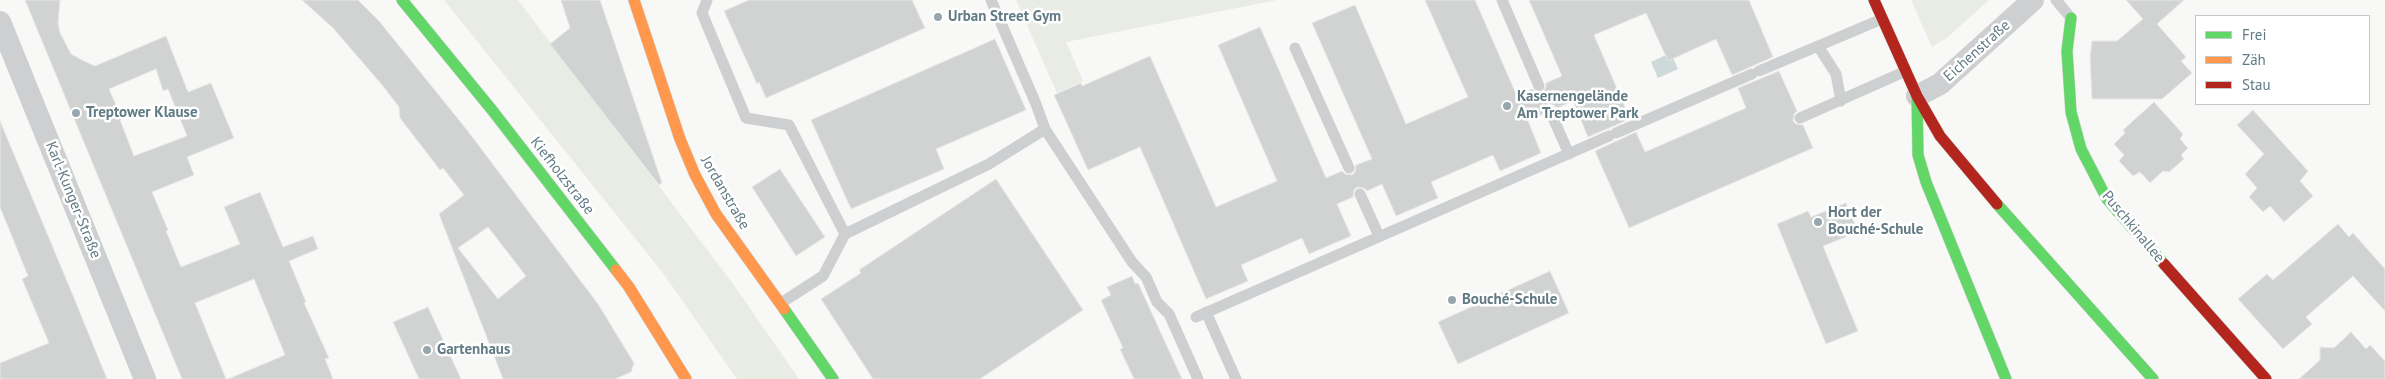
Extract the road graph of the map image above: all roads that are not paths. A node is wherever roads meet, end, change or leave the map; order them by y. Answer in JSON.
{"nodes":[{"id":1,"x":402,"y":0,"type":"edge"},
{"id":2,"x":634,"y":0,"type":"edge"},
{"id":3,"x":707,"y":0,"type":"edge"},
{"id":4,"x":991,"y":0,"type":"edge"},
{"id":5,"x":1502,"y":0,"type":"edge"},
{"id":6,"x":1874,"y":0,"type":"edge"},
{"id":7,"x":2033,"y":0,"type":"edge"},
{"id":8,"x":2056,"y":0,"type":"edge"},
{"id":9,"x":2071,"y":18,"type":"joint"},
{"id":10,"x":1882,"y":19,"type":"junction"},
{"id":11,"x":0,"y":22,"type":"edge"},
{"id":12,"x":1818,"y":46,"type":"junction"},
{"id":13,"x":1295,"y":48,"type":"dead end"},
{"id":14,"x":1906,"y":71,"type":"junction"},
{"id":15,"x":1539,"y":86,"type":"dead end"},
{"id":16,"x":1917,"y":96,"type":"junction"},
{"id":17,"x":1841,"y":100,"type":"junction"},
{"id":18,"x":1550,"y":111,"type":"dead end"},
{"id":19,"x":1800,"y":118,"type":"dead end"},
{"id":20,"x":1045,"y":129,"type":"junction"},
{"id":21,"x":1568,"y":154,"type":"junction"},
{"id":22,"x":1349,"y":168,"type":"dead end"},
{"id":23,"x":1360,"y":194,"type":"dead end"},
{"id":24,"x":845,"y":234,"type":"junction"},
{"id":25,"x":1379,"y":236,"type":"junction"},
{"id":26,"x":781,"y":303,"type":"junction"},
{"id":27,"x":2258,"y":376,"type":"edge"},
{"id":28,"x":145,"y":379,"type":"edge"},
{"id":29,"x":686,"y":379,"type":"edge"},
{"id":30,"x":833,"y":379,"type":"edge"},
{"id":31,"x":1198,"y":379,"type":"edge"},
{"id":32,"x":1236,"y":379,"type":"edge"},
{"id":33,"x":2006,"y":379,"type":"edge"},
{"id":34,"x":2153,"y":379,"type":"edge"}],
"edges":[{"from":1,"to":29,"type":"street","name":"Kiefholzstraße"},
{"from":2,"to":26,"type":"street","name":"Jordanstraße"},
{"from":3,"to":24,"type":"lane"},
{"from":4,"to":20,"type":"lane"},
{"from":5,"to":15,"type":"lane"},
{"from":6,"to":10,"type":"street"},
{"from":7,"to":16,"type":"street","name":"Eichenstraße"},
{"from":8,"to":9,"type":"lane","name":"Puschkinallee"},
{"from":9,"to":27,"type":"street","name":"Puschkinallee"},
{"from":10,"to":12,"type":"lane"},
{"from":10,"to":14,"type":"street"},
{"from":11,"to":28,"type":"street","name":"Karl-Kunger-Straße"},
{"from":12,"to":17,"type":"lane"},
{"from":12,"to":21,"type":"lane"},
{"from":13,"to":22,"type":"lane"},
{"from":14,"to":16,"type":"street"},
{"from":14,"to":17,"type":"lane"},
{"from":16,"to":33,"type":"street"},
{"from":16,"to":34,"type":"street"},
{"from":17,"to":19,"type":"lane"},
{"from":18,"to":21,"type":"lane"},
{"from":20,"to":24,"type":"lane"},
{"from":20,"to":31,"type":"lane"},
{"from":21,"to":25,"type":"lane"},
{"from":23,"to":25,"type":"lane"},
{"from":24,"to":26,"type":"lane"},
{"from":25,"to":32,"type":"lane"},
{"from":26,"to":30,"type":"street","name":"Jordanstraße"}]}
